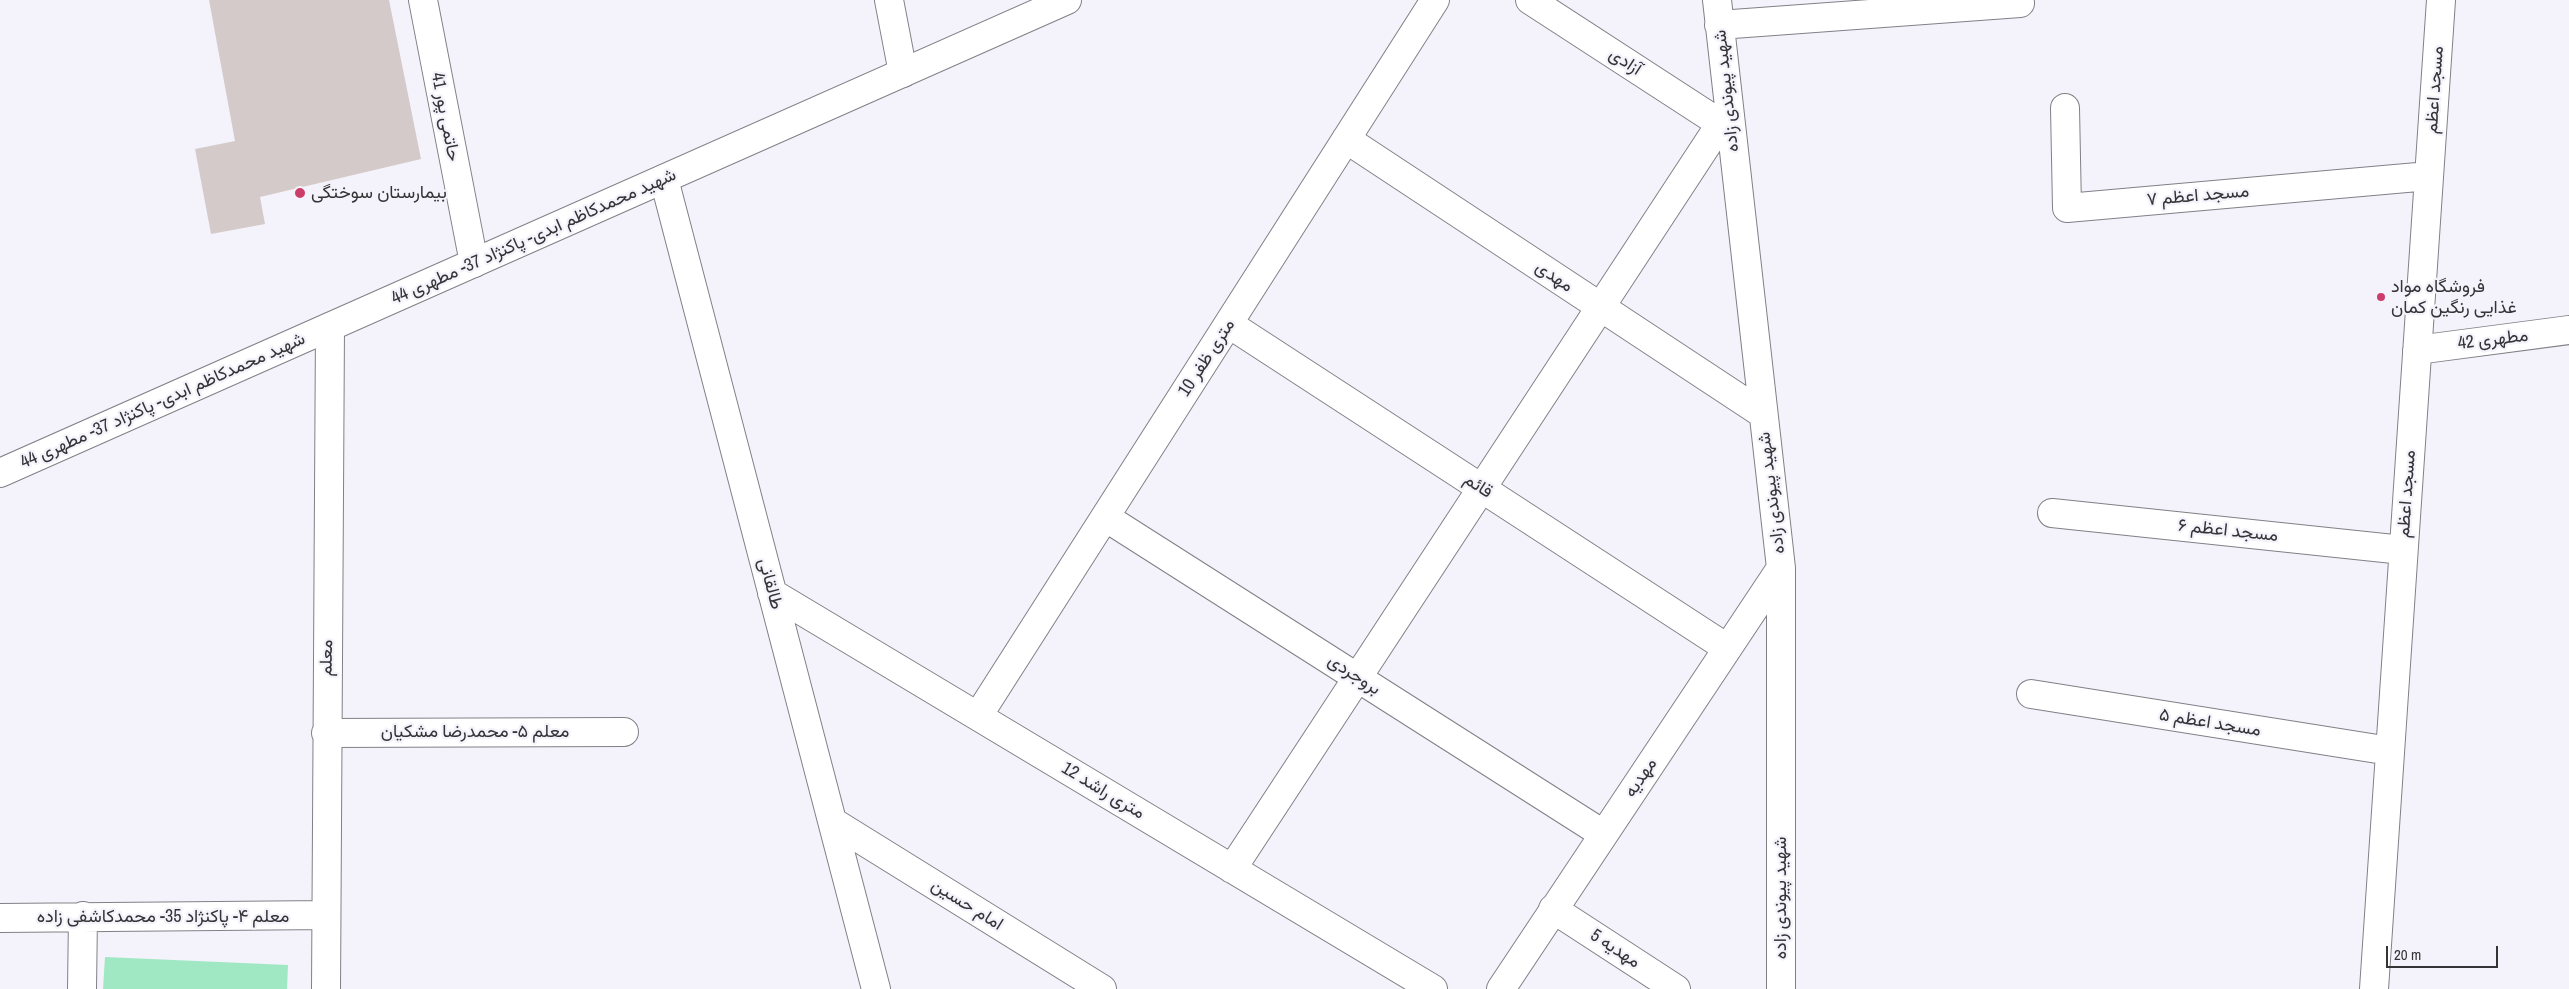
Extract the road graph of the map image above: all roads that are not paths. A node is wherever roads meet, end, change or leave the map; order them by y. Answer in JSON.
{"nodes":[{"id":1,"x":423,"y":0,"type":"edge"},
{"id":2,"x":889,"y":0,"type":"edge"},
{"id":3,"x":1067,"y":0,"type":"edge"},
{"id":4,"x":1435,"y":0,"type":"edge"},
{"id":5,"x":1530,"y":0,"type":"edge"},
{"id":6,"x":2441,"y":0,"type":"edge"},
{"id":7,"x":2020,"y":3,"type":"dead end"},
{"id":8,"x":1718,"y":12,"type":"edge"},
{"id":9,"x":903,"y":73,"type":"junction"},
{"id":10,"x":2065,"y":108,"type":"dead end"},
{"id":11,"x":1725,"y":117,"type":"junction"},
{"id":12,"x":1346,"y":139,"type":"junction"},
{"id":13,"x":2429,"y":176,"type":"junction"},
{"id":14,"x":664,"y":179,"type":"junction"},
{"id":15,"x":474,"y":263,"type":"junction"},
{"id":16,"x":1600,"y":308,"type":"junction"},
{"id":17,"x":1229,"y":324,"type":"junction"},
{"id":18,"x":330,"y":327,"type":"junction"},
{"id":19,"x":2569,"y":330,"type":"edge"},
{"id":20,"x":2417,"y":350,"type":"junction"},
{"id":21,"x":1763,"y":414,"type":"junction"},
{"id":22,"x":0,"y":473,"type":"edge"},
{"id":23,"x":1482,"y":489,"type":"junction"},
{"id":24,"x":2052,"y":513,"type":"dead end"},
{"id":25,"x":1105,"y":516,"type":"junction"},
{"id":26,"x":2404,"y":550,"type":"junction"},
{"id":27,"x":1781,"y":568,"type":"junction"},
{"id":28,"x":772,"y":593,"type":"junction"},
{"id":29,"x":1727,"y":648,"type":"junction"},
{"id":30,"x":1358,"y":678,"type":"junction"},
{"id":31,"x":2030,"y":694,"type":"dead end"},
{"id":32,"x":978,"y":716,"type":"junction"},
{"id":33,"x":624,"y":732,"type":"dead end"},
{"id":34,"x":326,"y":733,"type":"junction"},
{"id":35,"x":2390,"y":751,"type":"junction"},
{"id":36,"x":833,"y":822,"type":"junction"},
{"id":37,"x":1603,"y":834,"type":"junction"},
{"id":38,"x":1232,"y":869,"type":"junction"},
{"id":39,"x":1554,"y":909,"type":"junction"},
{"id":40,"x":326,"y":915,"type":"junction"},
{"id":41,"x":83,"y":916,"type":"junction"},
{"id":42,"x":0,"y":918,"type":"edge"},
{"id":43,"x":82,"y":989,"type":"edge"},
{"id":44,"x":326,"y":989,"type":"edge"},
{"id":45,"x":876,"y":989,"type":"edge"},
{"id":46,"x":1102,"y":989,"type":"edge"},
{"id":47,"x":1433,"y":989,"type":"edge"},
{"id":48,"x":1501,"y":989,"type":"edge"},
{"id":49,"x":1676,"y":989,"type":"edge"},
{"id":50,"x":1780,"y":989,"type":"edge"},
{"id":51,"x":2374,"y":989,"type":"edge"}],
"edges":[{"from":1,"to":15,"type":"street","name":"حاتمی پور 41"},
{"from":2,"to":9,"type":"street"},
{"from":3,"to":9,"type":"street","name":"شهید محمدکاظم ابدی- پاکنژاد 37- مطهری 44"},
{"from":4,"to":12,"type":"street","name":"10 متری ظفر"},
{"from":5,"to":11,"type":"street","name":"آزادی"},
{"from":6,"to":13,"type":"street","name":"مسجد اعظم"},
{"from":7,"to":8,"type":"street"},
{"from":8,"to":11,"type":"street","name":"شهید پیوندی زاده"},
{"from":9,"to":14,"type":"street","name":"شهید محمدکاظم ابدی- پاکنژاد 37- مطهری 44"},
{"from":10,"to":13,"type":"street","name":"مسجد اعظم ۷"},
{"from":11,"to":16,"type":"street"},
{"from":11,"to":21,"type":"street","name":"شهید پیوندی زاده"},
{"from":12,"to":16,"type":"street","name":"مهدی"},
{"from":12,"to":17,"type":"street","name":"10 متری ظفر"},
{"from":13,"to":20,"type":"street","name":"مسجد اعظم"},
{"from":14,"to":15,"type":"street","name":"شهید محمدکاظم ابدی- پاکنژاد 37- مطهری 44"},
{"from":14,"to":28,"type":"street","name":"طالقانی"},
{"from":15,"to":18,"type":"street","name":"شهید محمدکاظم ابدی- پاکنژاد 37- مطهری 44"},
{"from":16,"to":21,"type":"street","name":"مهدی"},
{"from":16,"to":23,"type":"street"},
{"from":17,"to":23,"type":"street","name":"قائم"},
{"from":17,"to":25,"type":"street","name":"10 متری ظفر"},
{"from":18,"to":22,"type":"street","name":"شهید محمدکاظم ابدی- پاکنژاد 37- مطهری 44"},
{"from":18,"to":34,"type":"street","name":"معلم"},
{"from":19,"to":20,"type":"street","name":"مطهری 42"},
{"from":20,"to":26,"type":"street","name":"مسجد اعظم"},
{"from":21,"to":27,"type":"street","name":"شهید پیوندی زاده"},
{"from":23,"to":29,"type":"street","name":"قائم"},
{"from":23,"to":30,"type":"street"},
{"from":24,"to":26,"type":"street","name":"مسجد اعظم ۶"},
{"from":25,"to":30,"type":"street","name":"بروجردی"},
{"from":25,"to":32,"type":"street","name":"10 متری ظفر"},
{"from":26,"to":35,"type":"street","name":"مسجد اعظم"},
{"from":27,"to":29,"type":"street","name":"مهدیه"},
{"from":27,"to":50,"type":"street","name":"شهید پیوندی زاده"},
{"from":28,"to":32,"type":"street","name":"12 متری راشد"},
{"from":28,"to":36,"type":"street","name":"طالقانی"},
{"from":29,"to":37,"type":"street","name":"مهدیه"},
{"from":30,"to":37,"type":"street","name":"بروجردی"},
{"from":30,"to":38,"type":"street"},
{"from":31,"to":35,"type":"street","name":"مسجد اعظم ۵"},
{"from":32,"to":38,"type":"street","name":"12 متری راشد"},
{"from":33,"to":34,"type":"street","name":"معلم ۵- محمدرضا مشکیان"},
{"from":34,"to":40,"type":"street","name":"معلم"},
{"from":35,"to":51,"type":"street","name":"مسجد اعظم"},
{"from":36,"to":45,"type":"street","name":"طالقانی"},
{"from":36,"to":46,"type":"street","name":"امام حسین"},
{"from":37,"to":39,"type":"street","name":"مهدیه"},
{"from":38,"to":47,"type":"street","name":"12 متری راشد"},
{"from":39,"to":48,"type":"street","name":"مهدیه"},
{"from":39,"to":49,"type":"street","name":"مهدیه 5"},
{"from":40,"to":41,"type":"street","name":"معلم ۴- پاکنژاد 35- محمدکاشفی زاده"},
{"from":40,"to":44,"type":"street","name":"معلم"},
{"from":41,"to":42,"type":"street","name":"معلم ۴- پاکنژاد 35- محمدکاشفی زاده"},
{"from":41,"to":43,"type":"street"}]}
